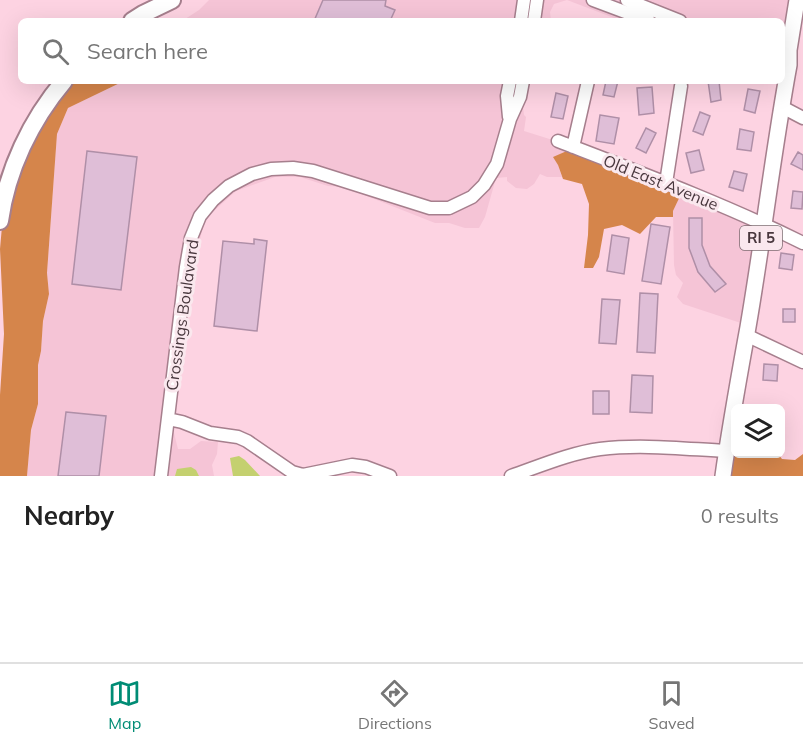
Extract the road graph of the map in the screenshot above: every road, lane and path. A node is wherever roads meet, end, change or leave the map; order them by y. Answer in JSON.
{"nodes":[{"id":1,"x":172,"y":0,"type":"edge"},
{"id":2,"x":524,"y":0,"type":"edge"},
{"id":3,"x":537,"y":0,"type":"edge"},
{"id":4,"x":593,"y":0,"type":"edge"},
{"id":5,"x":627,"y":0,"type":"edge"},
{"id":6,"x":800,"y":0,"type":"edge"},
{"id":7,"x":137,"y":18,"type":"edge"},
{"id":8,"x":521,"y":18,"type":"edge"},
{"id":9,"x":534,"y":18,"type":"edge"},
{"id":10,"x":641,"y":18,"type":"edge"},
{"id":11,"x":672,"y":18,"type":"edge"},
{"id":12,"x":785,"y":61,"type":"edge"},
{"id":13,"x":62,"y":84,"type":"edge"},
{"id":14,"x":509,"y":84,"type":"edge"},
{"id":15,"x":522,"y":84,"type":"edge"},
{"id":16,"x":587,"y":84,"type":"edge"},
{"id":17,"x":783,"y":84,"type":"edge"},
{"id":18,"x":681,"y":86,"type":"dead end"},
{"id":19,"x":782,"y":107,"type":"junction"},
{"id":20,"x":510,"y":118,"type":"junction"},
{"id":21,"x":803,"y":118,"type":"edge"},
{"id":22,"x":558,"y":141,"type":"dead end"},
{"id":23,"x":573,"y":147,"type":"junction"},
{"id":24,"x":666,"y":183,"type":"junction"},
{"id":25,"x":0,"y":221,"type":"edge"},
{"id":26,"x":763,"y":223,"type":"junction"},
{"id":27,"x":803,"y":243,"type":"edge"},
{"id":28,"x":746,"y":335,"type":"junction"},
{"id":29,"x":803,"y":362,"type":"edge"},
{"id":30,"x":168,"y":419,"type":"junction"},
{"id":31,"x":727,"y":451,"type":"junction"},
{"id":32,"x":161,"y":476,"type":"edge"},
{"id":33,"x":390,"y":476,"type":"edge"},
{"id":34,"x":511,"y":476,"type":"edge"},
{"id":35,"x":723,"y":476,"type":"edge"}],
"edges":[{"from":1,"to":7,"type":"highway"},
{"from":2,"to":8,"type":"street"},
{"from":3,"to":9,"type":"street"},
{"from":4,"to":10,"type":"street"},
{"from":5,"to":11,"type":"street"},
{"from":6,"to":12,"type":"main road","number":"RI 5"},
{"from":13,"to":25,"type":"highway"},
{"from":14,"to":20,"type":"street","name":"Crossings Boulavard"},
{"from":15,"to":20,"type":"street","name":"Crossings Boulavard"},
{"from":16,"to":23,"type":"street"},
{"from":17,"to":19,"type":"main road","number":"RI 5"},
{"from":18,"to":24,"type":"street"},
{"from":19,"to":21,"type":"street"},
{"from":19,"to":26,"type":"main road","number":"RI 5"},
{"from":20,"to":30,"type":"street","name":"Crossings Boulavard"},
{"from":22,"to":23,"type":"street","name":"Old East Avenue"},
{"from":23,"to":24,"type":"street","name":"Old East Avenue"},
{"from":24,"to":26,"type":"street","name":"Old East Avenue"},
{"from":26,"to":27,"type":"street","name":"Old East Avenue"},
{"from":26,"to":28,"type":"main road","number":"RI 5"},
{"from":28,"to":29,"type":"street"},
{"from":28,"to":31,"type":"main road","number":"RI 5"},
{"from":30,"to":32,"type":"street","name":"Crossings Boulavard"},
{"from":30,"to":33,"type":"street"},
{"from":31,"to":34,"type":"street"},
{"from":31,"to":35,"type":"main road","number":"RI 5"}]}
